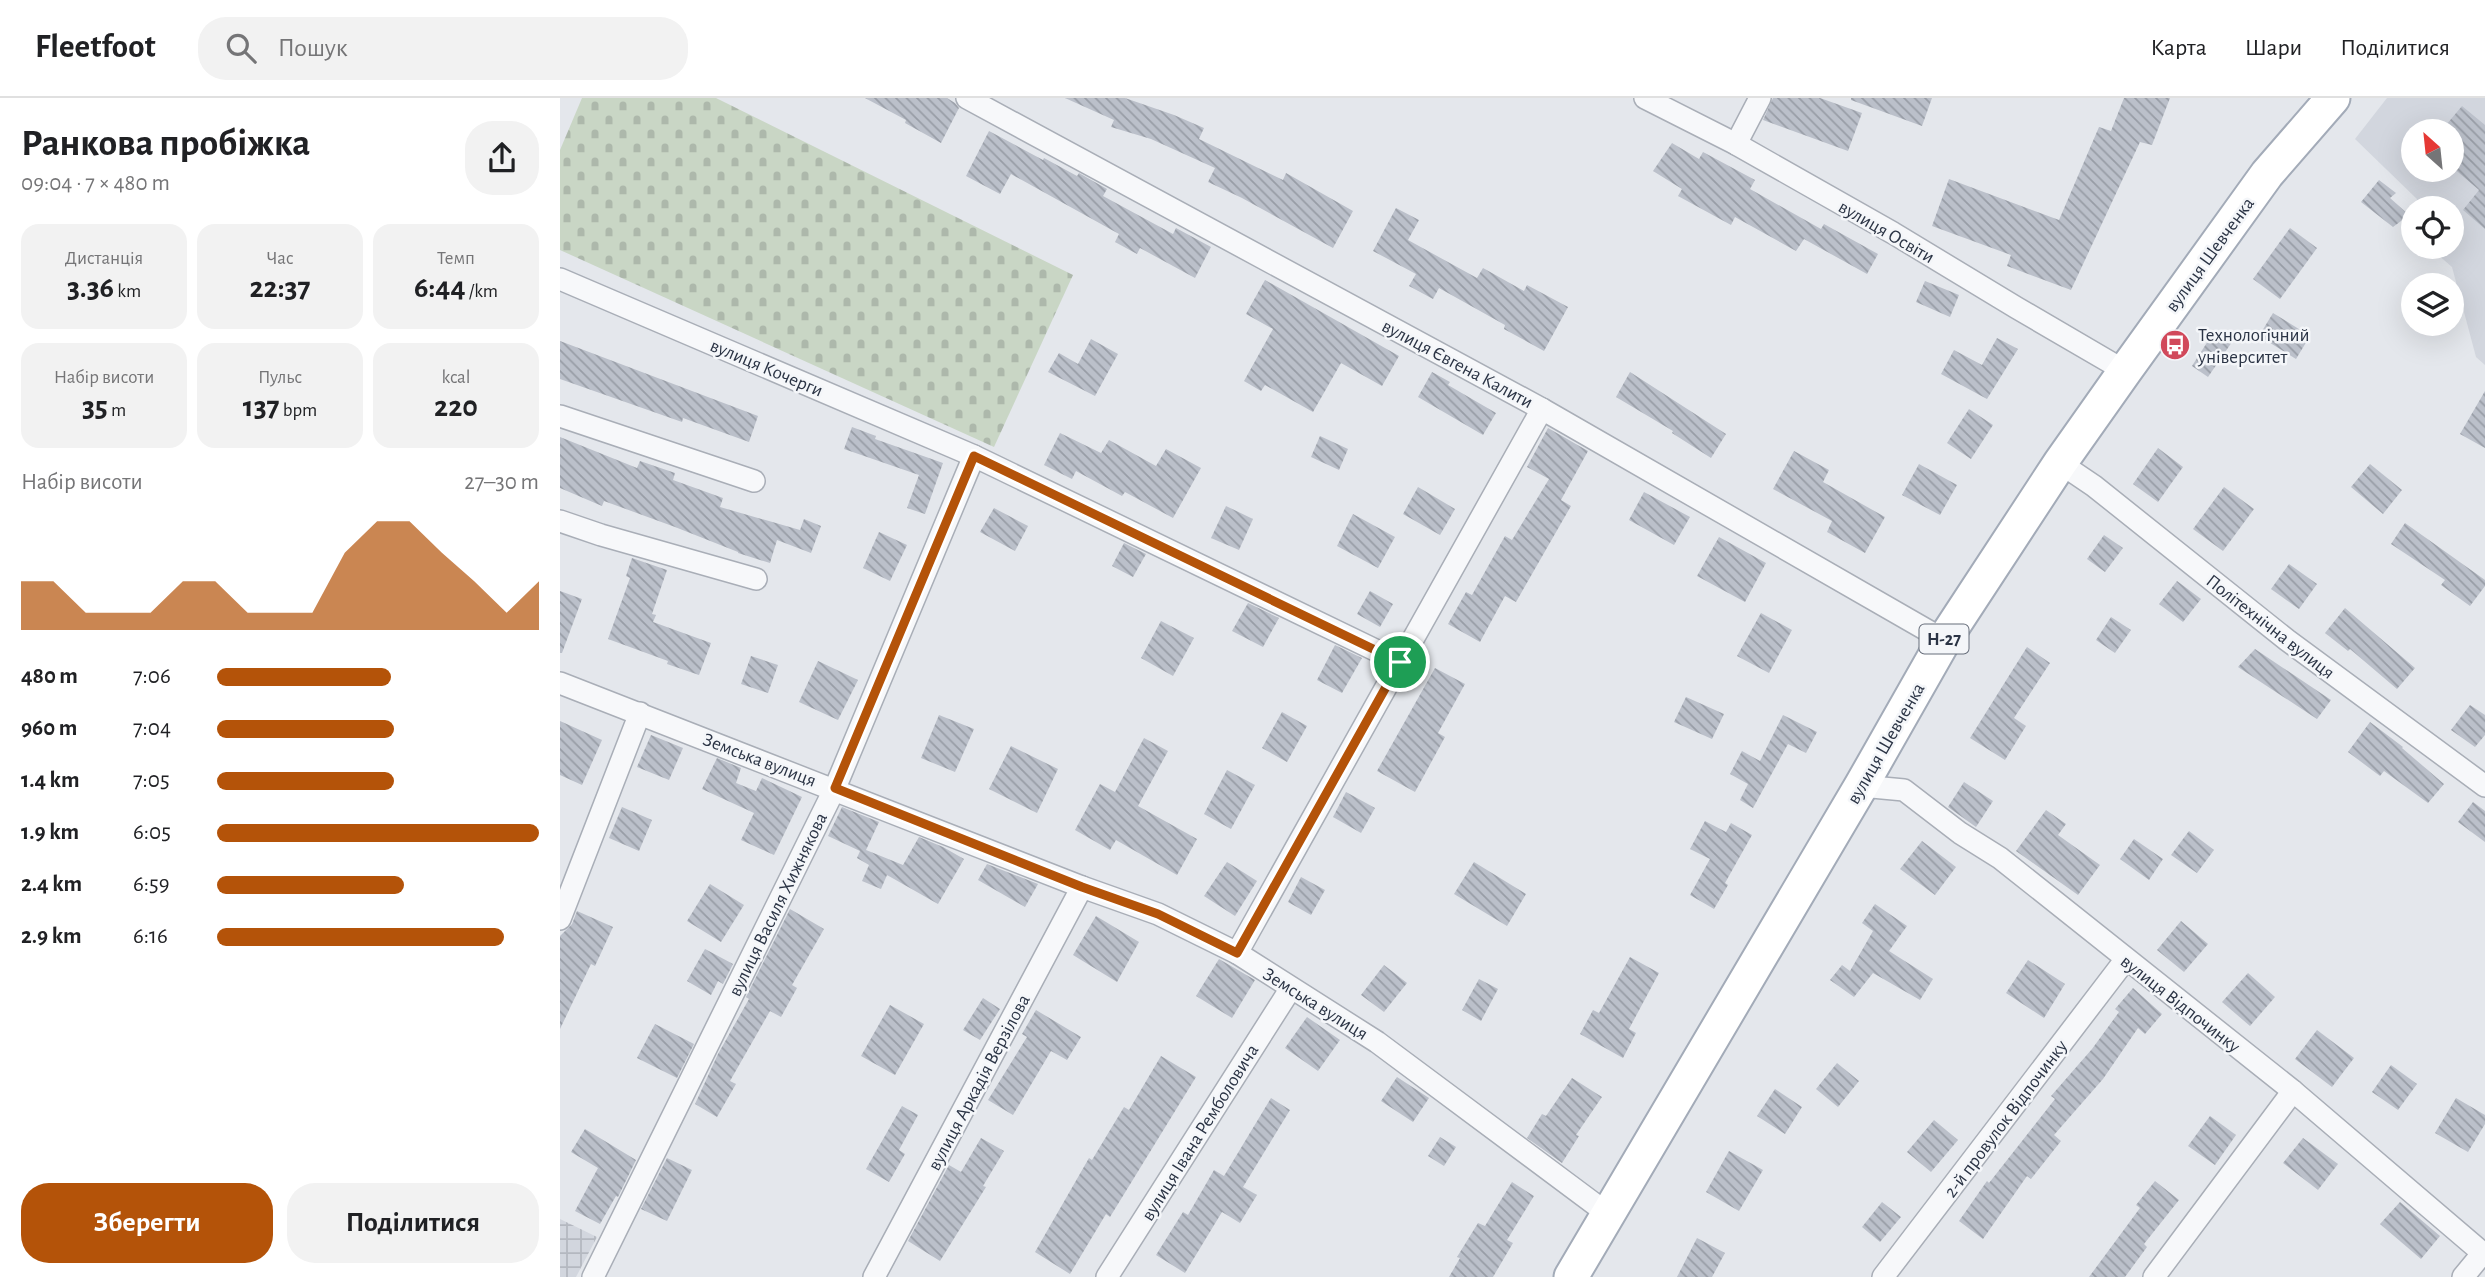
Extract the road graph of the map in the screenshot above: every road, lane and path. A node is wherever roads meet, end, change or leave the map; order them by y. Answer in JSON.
{"nodes":[{"id":1,"x":967,"y":98,"type":"edge"},
{"id":2,"x":1645,"y":98,"type":"edge"},
{"id":3,"x":1760,"y":98,"type":"edge"},
{"id":4,"x":2333,"y":98,"type":"edge"},
{"id":5,"x":1736,"y":144,"type":"junction"},
{"id":6,"x":560,"y":279,"type":"edge"},
{"id":7,"x":2125,"y":371,"type":"junction"},
{"id":8,"x":1542,"y":408,"type":"junction"},
{"id":9,"x":560,"y":416,"type":"edge"},
{"id":10,"x":974,"y":456,"type":"junction"},
{"id":11,"x":2060,"y":463,"type":"junction"},
{"id":12,"x":754,"y":481,"type":"dead end"},
{"id":13,"x":560,"y":521,"type":"edge"},
{"id":14,"x":756,"y":579,"type":"dead end"},
{"id":15,"x":1944,"y":640,"type":"junction"},
{"id":16,"x":1400,"y":662,"type":"junction"},
{"id":17,"x":560,"y":683,"type":"edge"},
{"id":18,"x":640,"y":713,"type":"junction"},
{"id":19,"x":1861,"y":786,"type":"junction"},
{"id":20,"x":2485,"y":786,"type":"edge"},
{"id":21,"x":835,"y":788,"type":"junction"},
{"id":22,"x":1082,"y":887,"type":"junction"},
{"id":23,"x":560,"y":919,"type":"edge"},
{"id":24,"x":1237,"y":953,"type":"junction"},
{"id":25,"x":2126,"y":959,"type":"junction"},
{"id":26,"x":1291,"y":988,"type":"junction"},
{"id":27,"x":2292,"y":1091,"type":"junction"},
{"id":28,"x":1608,"y":1214,"type":"junction"},
{"id":29,"x":2483,"y":1255,"type":"edge"},
{"id":30,"x":593,"y":1277,"type":"edge"},
{"id":31,"x":873,"y":1277,"type":"edge"},
{"id":32,"x":1107,"y":1277,"type":"edge"},
{"id":33,"x":1571,"y":1277,"type":"edge"},
{"id":34,"x":1884,"y":1277,"type":"edge"},
{"id":35,"x":2154,"y":1277,"type":"edge"},
{"id":36,"x":2463,"y":1277,"type":"edge"}],
"edges":[{"from":1,"to":8,"type":"street","name":"вулиця Євгена Калити"},
{"from":2,"to":5,"type":"street","name":"вулиця Освіти"},
{"from":3,"to":5,"type":"street"},
{"from":4,"to":7,"type":"main road","name":"вулиця Шевченка","number":"Н-27"},
{"from":5,"to":7,"type":"street","name":"вулиця Освіти"},
{"from":6,"to":10,"type":"street","name":"вулиця Кочерги"},
{"from":7,"to":11,"type":"main road","name":"вулиця Шевченка","number":"Н-27"},
{"from":8,"to":15,"type":"street","name":"вулиця Євгена Калити"},
{"from":8,"to":16,"type":"street"},
{"from":9,"to":12,"type":"street"},
{"from":10,"to":16,"type":"street"},
{"from":10,"to":21,"type":"street","name":"вулиця Василя Хижнякова"},
{"from":11,"to":15,"type":"main road","name":"вулиця Шевченка","number":"Н-27"},
{"from":11,"to":20,"type":"street","name":"Політехнічна вулиця"},
{"from":13,"to":14,"type":"street"},
{"from":15,"to":19,"type":"main road","name":"вулиця Шевченка","number":"Н-27"},
{"from":16,"to":24,"type":"street"},
{"from":17,"to":18,"type":"street","name":"Земська вулиця"},
{"from":18,"to":21,"type":"street","name":"Земська вулиця"},
{"from":18,"to":23,"type":"street"},
{"from":19,"to":25,"type":"street","name":"вулиця Відпочинку"},
{"from":19,"to":28,"type":"main road","name":"вулиця Шевченка","number":"Н-27"},
{"from":21,"to":22,"type":"street","name":"Земська вулиця"},
{"from":21,"to":30,"type":"street","name":"вулиця Василя Хижнякова"},
{"from":22,"to":24,"type":"street","name":"Земська вулиця"},
{"from":22,"to":31,"type":"street","name":"вулиця Аркадія Верзілова"},
{"from":24,"to":26,"type":"street","name":"Земська вулиця"},
{"from":25,"to":27,"type":"street","name":"вулиця Відпочинку"},
{"from":25,"to":34,"type":"street","name":"2-й провулок Відпочинку"},
{"from":26,"to":28,"type":"street","name":"Земська вулиця"},
{"from":26,"to":32,"type":"street","name":"вулиця Івана Ремболовича"},
{"from":27,"to":29,"type":"street","name":"вулиця Відпочинку"},
{"from":27,"to":35,"type":"street"},
{"from":28,"to":33,"type":"main road","name":"вулиця Шевченка","number":"Н-27"},
{"from":29,"to":36,"type":"street","name":"вулиця Відпочинку"}]}
